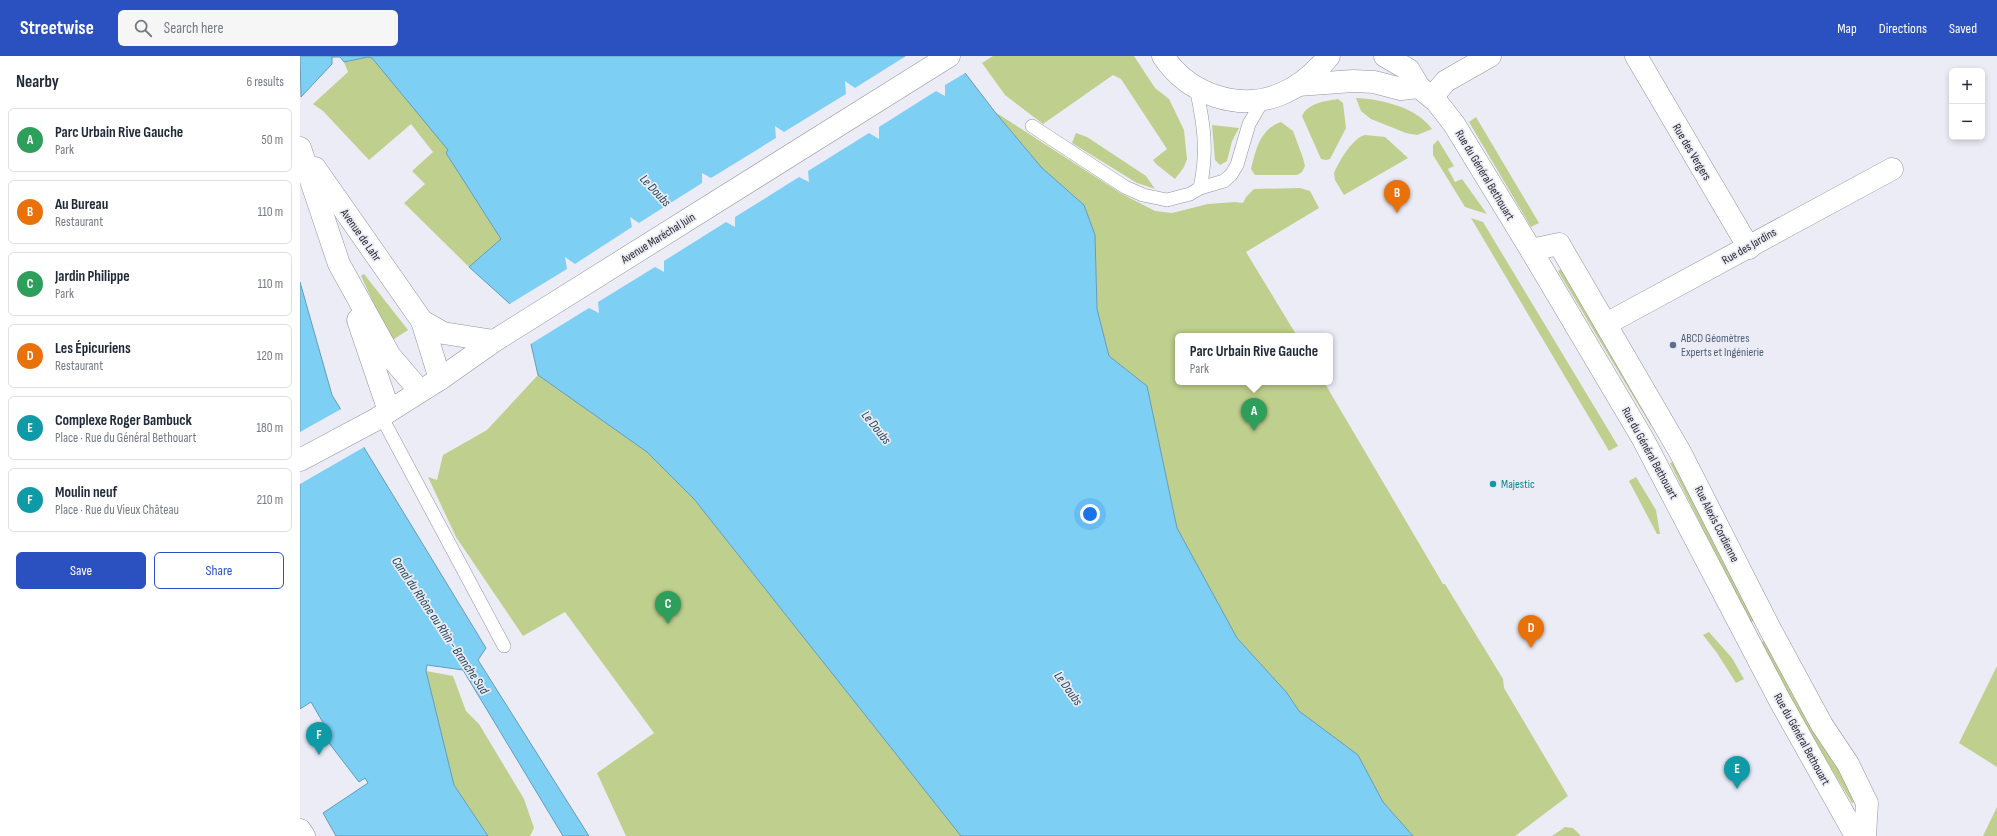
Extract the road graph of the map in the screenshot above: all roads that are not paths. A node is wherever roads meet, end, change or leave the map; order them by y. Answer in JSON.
{"nodes":[{"id":1,"x":949,"y":56,"type":"edge"},
{"id":2,"x":1163,"y":56,"type":"edge"},
{"id":3,"x":1329,"y":56,"type":"edge"},
{"id":4,"x":1385,"y":56,"type":"edge"},
{"id":5,"x":1490,"y":56,"type":"edge"},
{"id":6,"x":1636,"y":56,"type":"edge"},
{"id":7,"x":1298,"y":85,"type":"junction"},
{"id":8,"x":1196,"y":88,"type":"junction"},
{"id":9,"x":1425,"y":92,"type":"junction"},
{"id":10,"x":1263,"y":100,"type":"junction"},
{"id":11,"x":1032,"y":126,"type":"dead end"},
{"id":12,"x":300,"y":148,"type":"edge"},
{"id":13,"x":1892,"y":169,"type":"dead end"},
{"id":14,"x":1200,"y":188,"type":"junction"},
{"id":15,"x":1749,"y":248,"type":"junction"},
{"id":16,"x":1531,"y":250,"type":"junction"},
{"id":17,"x":339,"y":264,"type":"junction"},
{"id":18,"x":422,"y":321,"type":"junction"},
{"id":19,"x":1606,"y":324,"type":"junction"},
{"id":20,"x":494,"y":341,"type":"junction"},
{"id":21,"x":440,"y":379,"type":"junction"},
{"id":22,"x":420,"y":391,"type":"junction"},
{"id":23,"x":380,"y":416,"type":"junction"},
{"id":24,"x":300,"y":460,"type":"edge"},
{"id":25,"x":504,"y":646,"type":"dead end"},
{"id":26,"x":300,"y":830,"type":"edge"},
{"id":27,"x":304,"y":836,"type":"edge"},
{"id":28,"x":1856,"y":836,"type":"edge"},
{"id":29,"x":1865,"y":836,"type":"edge"}],
"edges":[{"from":1,"to":20,"type":"street","name":"Avenue Maréchal Juin"},
{"from":2,"to":8,"type":"street"},
{"from":3,"to":7,"type":"street"},
{"from":4,"to":9,"type":"street","name":"Rue du Général Bethouart"},
{"from":5,"to":9,"type":"street"},
{"from":6,"to":15,"type":"street","name":"Rue des Vergers"},
{"from":7,"to":9,"type":"street"},
{"from":7,"to":10,"type":"street"},
{"from":8,"to":10,"type":"street"},
{"from":8,"to":14,"type":"lane"},
{"from":9,"to":16,"type":"street","name":"Rue du Général Bethouart"},
{"from":10,"to":14,"type":"lane"},
{"from":11,"to":14,"type":"lane"},
{"from":12,"to":17,"type":"street","name":"Avenue de Lahr"},
{"from":12,"to":18,"type":"street","name":"Avenue de Lahr"},
{"from":13,"to":15,"type":"street","name":"Rue des Jardins"},
{"from":15,"to":19,"type":"street","name":"Rue des Jardins"},
{"from":16,"to":19,"type":"street","name":"Rue Alexis Cordienne"},
{"from":16,"to":28,"type":"street","name":"Rue du Général Bethouart"},
{"from":17,"to":22,"type":"street","name":"Avenue de Lahr"},
{"from":17,"to":23,"type":"street","name":"Avenue de Lahr"},
{"from":18,"to":20,"type":"street","name":"Avenue de Lahr"},
{"from":18,"to":21,"type":"street","name":"Avenue de Lahr"},
{"from":19,"to":29,"type":"street","name":"Rue Alexis Cordienne"},
{"from":20,"to":21,"type":"street","name":"Avenue Maréchal Juin"},
{"from":21,"to":22,"type":"street","name":"Avenue Maréchal Juin"},
{"from":22,"to":23,"type":"street","name":"Avenue Maréchal Juin"},
{"from":23,"to":24,"type":"street","name":"Avenue Maréchal Juin"},
{"from":23,"to":25,"type":"lane"},
{"from":26,"to":27,"type":"street"}]}
